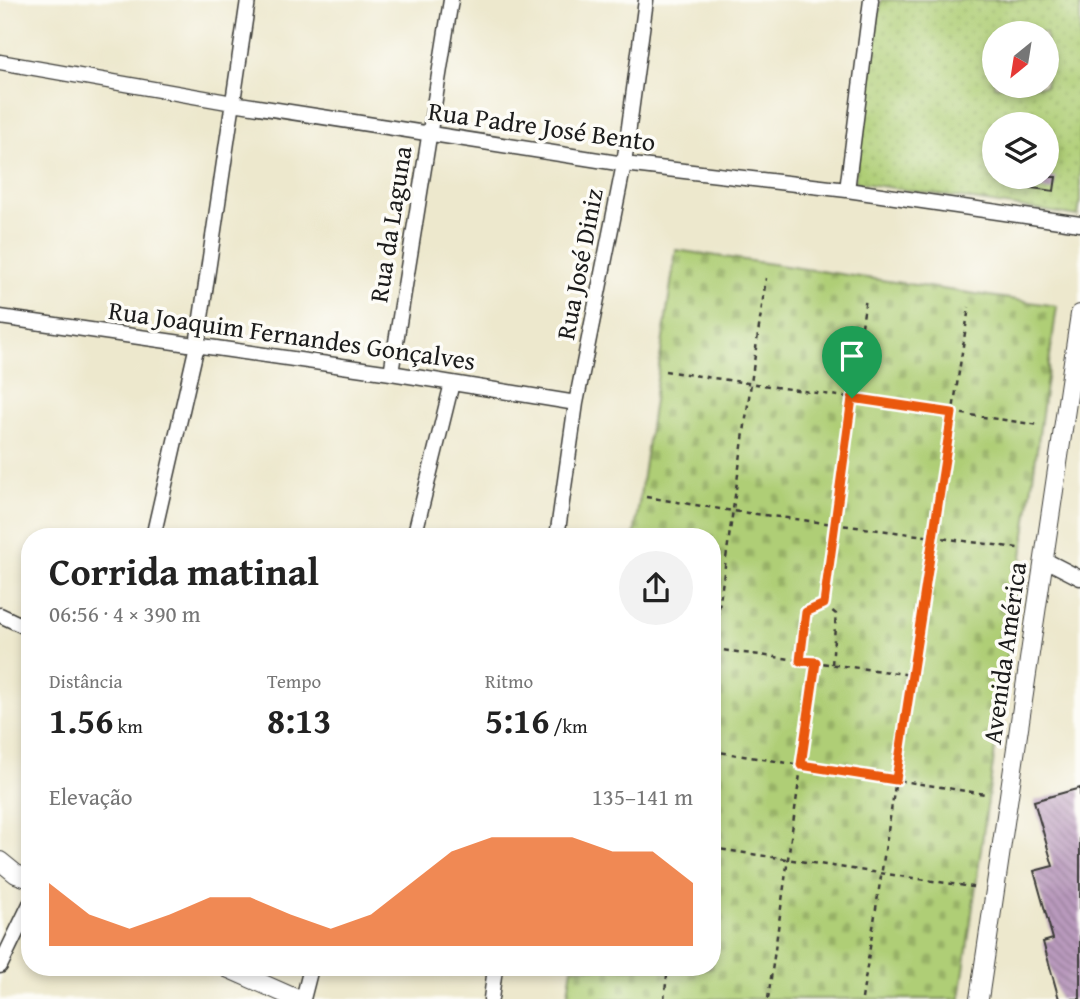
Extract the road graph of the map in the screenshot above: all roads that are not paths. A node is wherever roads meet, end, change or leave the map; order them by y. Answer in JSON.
{"nodes":[{"id":1,"x":248,"y":0,"type":"edge"},
{"id":2,"x":451,"y":0,"type":"edge"},
{"id":3,"x":646,"y":0,"type":"edge"},
{"id":4,"x":871,"y":0,"type":"edge"},
{"id":5,"x":0,"y":62,"type":"edge"},
{"id":6,"x":233,"y":103,"type":"junction"},
{"id":7,"x":430,"y":135,"type":"junction"},
{"id":8,"x":624,"y":164,"type":"junction"},
{"id":9,"x":847,"y":190,"type":"junction"},
{"id":10,"x":1080,"y":224,"type":"edge"},
{"id":11,"x":1080,"y":314,"type":"edge"},
{"id":12,"x":0,"y":317,"type":"edge"},
{"id":13,"x":197,"y":345,"type":"junction"},
{"id":14,"x":391,"y":373,"type":"junction"},
{"id":15,"x":452,"y":383,"type":"junction"},
{"id":16,"x":576,"y":403,"type":"junction"},
{"id":17,"x":155,"y":528,"type":"edge"},
{"id":18,"x":416,"y":528,"type":"edge"},
{"id":19,"x":558,"y":528,"type":"edge"},
{"id":20,"x":1045,"y":560,"type":"junction"},
{"id":21,"x":1080,"y":578,"type":"edge"},
{"id":22,"x":0,"y":615,"type":"edge"},
{"id":23,"x":21,"y":625,"type":"edge"},
{"id":24,"x":0,"y":861,"type":"edge"},
{"id":25,"x":21,"y":876,"type":"edge"},
{"id":26,"x":21,"y":923,"type":"edge"},
{"id":27,"x":0,"y":966,"type":"edge"},
{"id":28,"x":239,"y":976,"type":"edge"},
{"id":29,"x":309,"y":976,"type":"edge"},
{"id":30,"x":494,"y":976,"type":"edge"},
{"id":31,"x":262,"y":992,"type":"edge"},
{"id":32,"x":297,"y":999,"type":"edge"},
{"id":33,"x":303,"y":999,"type":"edge"},
{"id":34,"x":491,"y":999,"type":"edge"},
{"id":35,"x":979,"y":999,"type":"edge"}],
"edges":[{"from":1,"to":6,"type":"street"},
{"from":2,"to":7,"type":"street","name":"Rua da Laguna"},
{"from":3,"to":8,"type":"street","name":"Rua José Diniz"},
{"from":4,"to":9,"type":"street"},
{"from":5,"to":6,"type":"street","name":"Rua Padre José Bento"},
{"from":6,"to":7,"type":"street","name":"Rua Padre José Bento"},
{"from":6,"to":13,"type":"street"},
{"from":7,"to":8,"type":"street","name":"Rua Padre José Bento"},
{"from":7,"to":14,"type":"street","name":"Rua da Laguna"},
{"from":8,"to":9,"type":"street","name":"Rua Padre José Bento"},
{"from":8,"to":16,"type":"street","name":"Rua José Diniz"},
{"from":9,"to":10,"type":"street","name":"Rua Padre José Bento"},
{"from":11,"to":20,"type":"street","name":"Avenida América"},
{"from":12,"to":13,"type":"street","name":"Rua Joaquim Fernandes Gonçalves"},
{"from":13,"to":14,"type":"street","name":"Rua Joaquim Fernandes Gonçalves"},
{"from":13,"to":17,"type":"street"},
{"from":14,"to":15,"type":"street","name":"Rua Joaquim Fernandes Gonçalves"},
{"from":15,"to":16,"type":"street","name":"Rua Joaquim Fernandes Gonçalves"},
{"from":15,"to":18,"type":"street"},
{"from":16,"to":19,"type":"street","name":"Rua José Diniz"},
{"from":20,"to":21,"type":"street"},
{"from":20,"to":35,"type":"street","name":"Avenida América"},
{"from":22,"to":23,"type":"street"},
{"from":24,"to":25,"type":"street"},
{"from":26,"to":27,"type":"street"},
{"from":28,"to":31,"type":"street"},
{"from":29,"to":33,"type":"street"},
{"from":30,"to":34,"type":"street"},
{"from":31,"to":32,"type":"street"}]}
